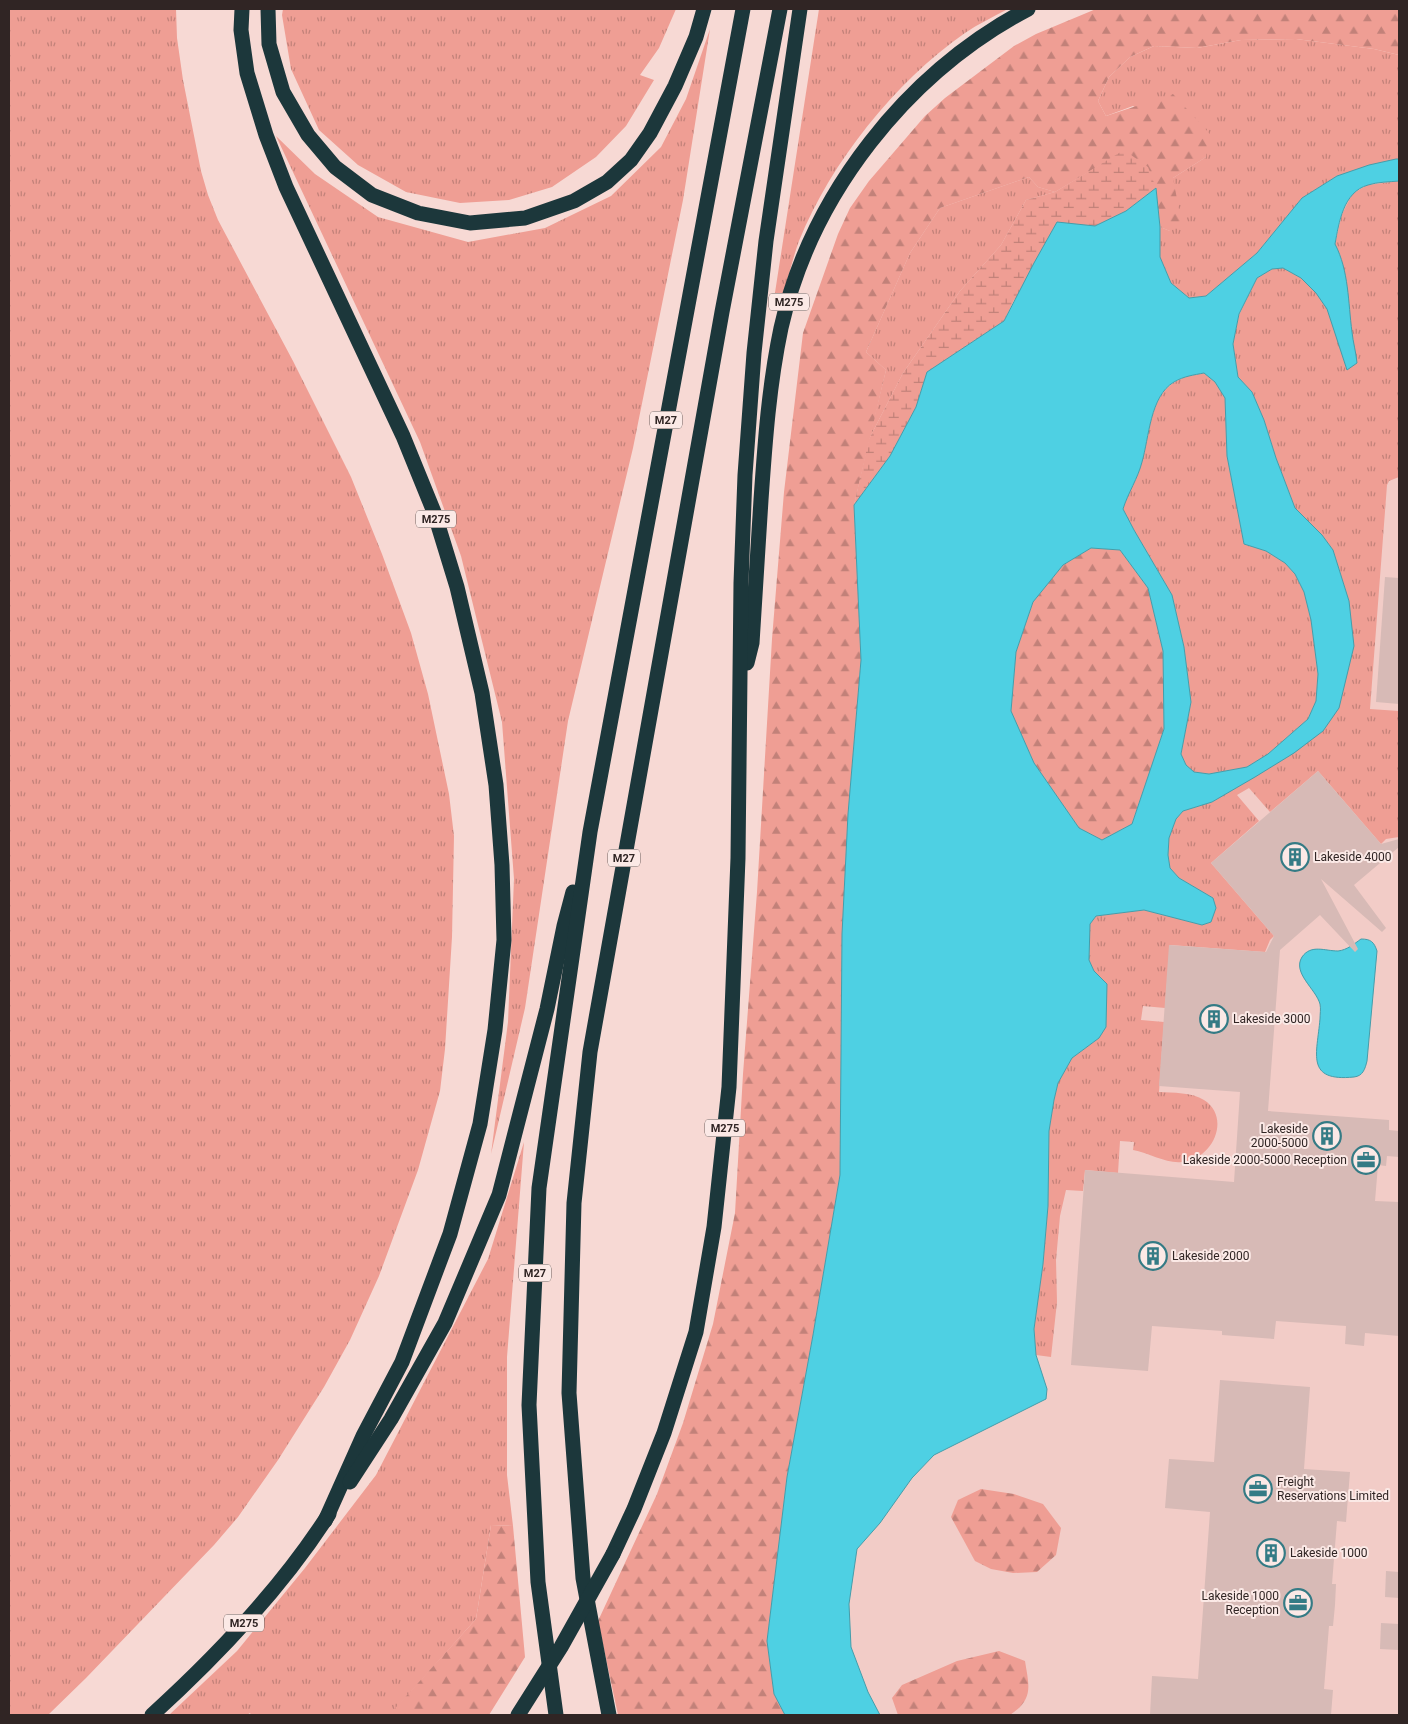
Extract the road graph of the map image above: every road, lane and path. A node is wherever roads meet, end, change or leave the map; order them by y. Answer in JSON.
{"nodes":[{"id":1,"x":242,"y":9,"type":"edge"},
{"id":2,"x":268,"y":9,"type":"edge"},
{"id":3,"x":704,"y":9,"type":"edge"},
{"id":4,"x":743,"y":9,"type":"edge"},
{"id":5,"x":780,"y":9,"type":"edge"},
{"id":6,"x":800,"y":9,"type":"edge"},
{"id":7,"x":1028,"y":9,"type":"edge"},
{"id":8,"x":741,"y":686,"type":"junction"},
{"id":9,"x":590,"y":832,"type":"junction"},
{"id":10,"x":325,"y":1521,"type":"junction"},
{"id":11,"x":152,"y":1715,"type":"edge"},
{"id":12,"x":518,"y":1715,"type":"edge"},
{"id":13,"x":556,"y":1715,"type":"edge"},
{"id":14,"x":609,"y":1715,"type":"edge"}],
"edges":[{"from":1,"to":10,"type":"highway","number":"M275"},
{"from":2,"to":3,"type":"highway"},
{"from":4,"to":9,"type":"highway","number":"M27"},
{"from":5,"to":14,"type":"highway","number":"M27"},
{"from":6,"to":8,"type":"highway"},
{"from":7,"to":8,"type":"highway","number":"M275"},
{"from":8,"to":12,"type":"highway","number":"M275","bridge":true},
{"from":9,"to":10,"type":"highway"},
{"from":9,"to":13,"type":"highway","number":"M27"},
{"from":10,"to":11,"type":"highway","number":"M275"}]}
